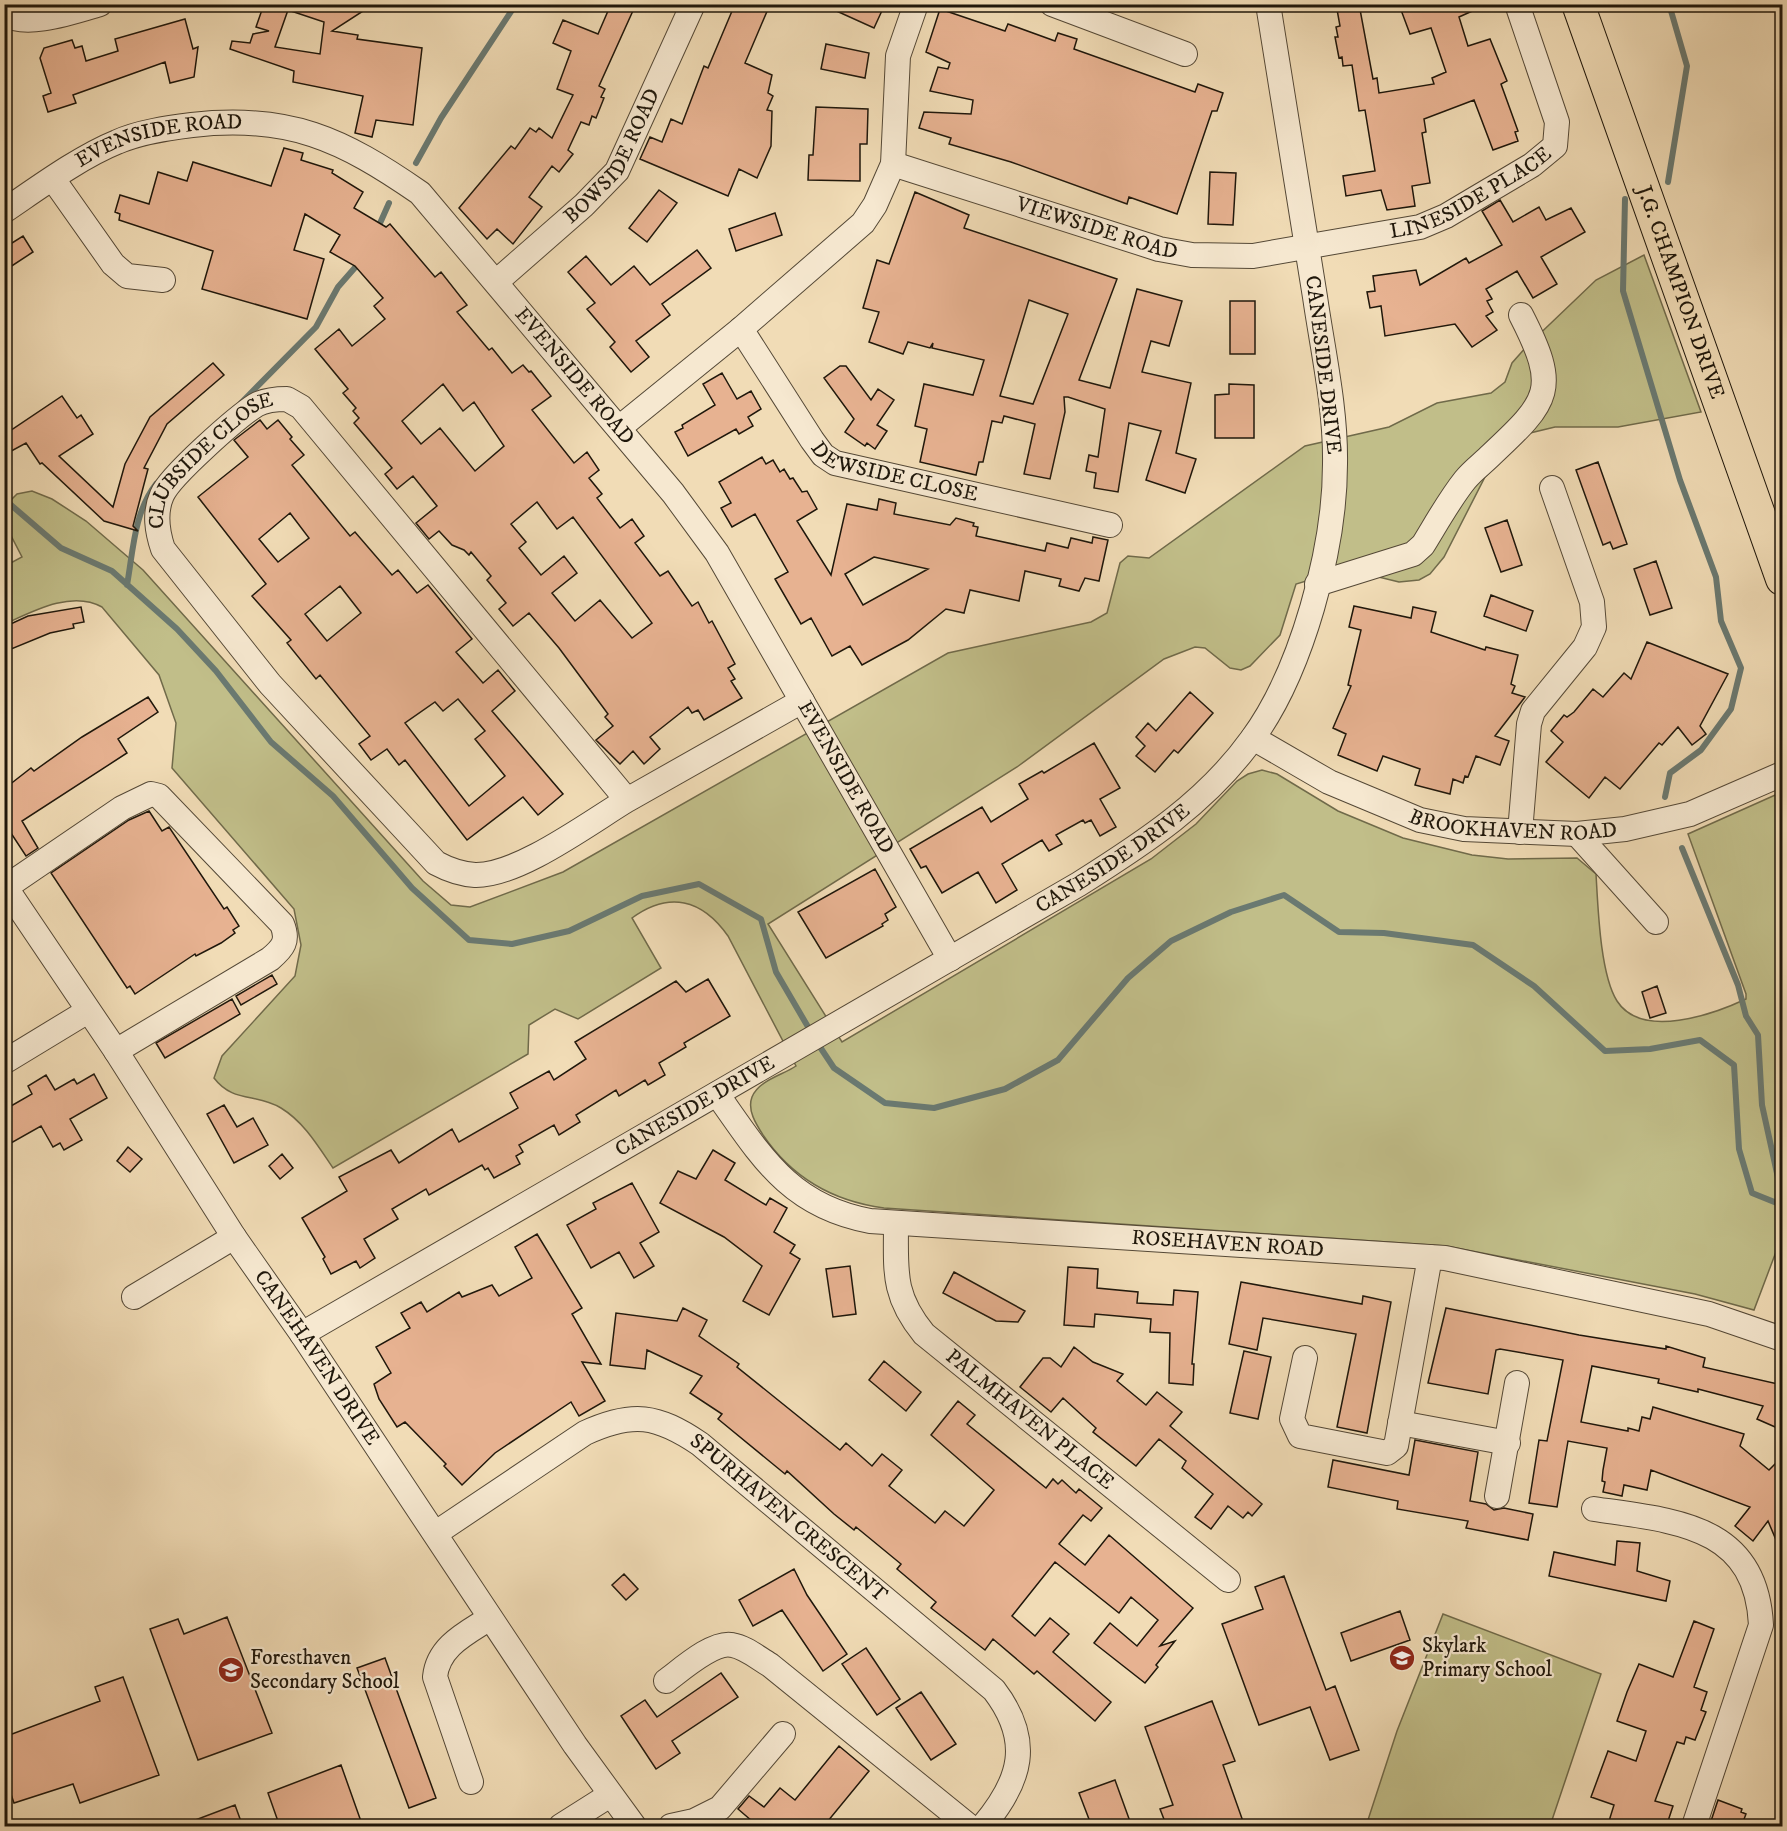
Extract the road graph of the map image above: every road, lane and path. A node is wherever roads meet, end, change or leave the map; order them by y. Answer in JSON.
{"nodes":[{"id":1,"x":100,"y":4,"type":"edge"},
{"id":2,"x":693,"y":4,"type":"edge"},
{"id":3,"x":916,"y":4,"type":"edge"},
{"id":4,"x":1052,"y":4,"type":"edge"},
{"id":5,"x":1268,"y":4,"type":"edge"},
{"id":6,"x":1517,"y":4,"type":"edge"},
{"id":7,"x":1578,"y":4,"type":"edge"},
{"id":8,"x":4,"y":12,"type":"edge"},
{"id":9,"x":1185,"y":54,"type":"dead end"},
{"id":10,"x":893,"y":164,"type":"junction"},
{"id":11,"x":53,"y":179,"type":"junction"},
{"id":12,"x":4,"y":211,"type":"edge"},
{"id":13,"x":1306,"y":245,"type":"junction"},
{"id":14,"x":163,"y":280,"type":"dead end"},
{"id":15,"x":496,"y":282,"type":"junction"},
{"id":16,"x":1521,"y":315,"type":"dead end"},
{"id":17,"x":741,"y":329,"type":"junction"},
{"id":18,"x":619,"y":428,"type":"junction"},
{"id":19,"x":1552,"y":488,"type":"dead end"},
{"id":20,"x":1110,"y":525,"type":"dead end"},
{"id":21,"x":1782,"y":579,"type":"edge"},
{"id":22,"x":1317,"y":584,"type":"junction"},
{"id":23,"x":802,"y":701,"type":"junction"},
{"id":24,"x":1253,"y":738,"type":"junction"},
{"id":25,"x":1782,"y":774,"type":"edge"},
{"id":26,"x":627,"y":800,"type":"junction"},
{"id":27,"x":1520,"y":832,"type":"junction"},
{"id":28,"x":1578,"y":834,"type":"junction"},
{"id":29,"x":5,"y":886,"type":"edge"},
{"id":30,"x":1656,"y":922,"type":"dead end"},
{"id":31,"x":950,"y":959,"type":"junction"},
{"id":32,"x":88,"y":1011,"type":"junction"},
{"id":33,"x":116,"y":1051,"type":"junction"},
{"id":34,"x":4,"y":1062,"type":"edge"},
{"id":35,"x":717,"y":1094,"type":"junction"},
{"id":36,"x":896,"y":1223,"type":"junction"},
{"id":37,"x":234,"y":1237,"type":"junction"},
{"id":38,"x":1430,"y":1257,"type":"junction"},
{"id":39,"x":134,"y":1297,"type":"dead end"},
{"id":40,"x":302,"y":1334,"type":"junction"},
{"id":41,"x":1782,"y":1339,"type":"edge"},
{"id":42,"x":1305,"y":1358,"type":"dead end"},
{"id":43,"x":1517,"y":1383,"type":"dead end"},
{"id":44,"x":1400,"y":1423,"type":"junction"},
{"id":45,"x":1508,"y":1443,"type":"junction"},
{"id":46,"x":1497,"y":1496,"type":"dead end"},
{"id":47,"x":1594,"y":1509,"type":"dead end"},
{"id":48,"x":436,"y":1533,"type":"junction"},
{"id":49,"x":1228,"y":1580,"type":"dead end"},
{"id":50,"x":490,"y":1618,"type":"junction"},
{"id":51,"x":666,"y":1681,"type":"dead end"},
{"id":52,"x":783,"y":1734,"type":"dead end"},
{"id":53,"x":471,"y":1782,"type":"dead end"},
{"id":54,"x":610,"y":1795,"type":"junction"},
{"id":55,"x":561,"y":1827,"type":"edge"},
{"id":56,"x":633,"y":1827,"type":"edge"},
{"id":57,"x":671,"y":1827,"type":"edge"},
{"id":58,"x":969,"y":1827,"type":"edge"},
{"id":59,"x":983,"y":1827,"type":"edge"},
{"id":60,"x":1694,"y":1827,"type":"edge"}],
"edges":[{"from":1,"to":8,"type":"street"},
{"from":2,"to":15,"type":"street","name":"BOWSIDE ROAD"},
{"from":3,"to":10,"type":"street"},
{"from":4,"to":9,"type":"street"},
{"from":5,"to":13,"type":"street","name":"CANESIDE DRIVE"},
{"from":6,"to":13,"type":"street","name":"LINESIDE PLACE"},
{"from":7,"to":21,"type":"main road","name":"J.G. CHAMPION DRIVE"},
{"from":10,"to":13,"type":"street","name":"VIEWSIDE ROAD"},
{"from":10,"to":17,"type":"street"},
{"from":11,"to":12,"type":"street","name":"EVENSIDE ROAD"},
{"from":11,"to":14,"type":"street"},
{"from":11,"to":15,"type":"street","name":"EVENSIDE ROAD"},
{"from":13,"to":22,"type":"street","name":"CANESIDE DRIVE"},
{"from":15,"to":18,"type":"street","name":"EVENSIDE ROAD"},
{"from":16,"to":22,"type":"street"},
{"from":17,"to":18,"type":"street"},
{"from":17,"to":20,"type":"street","name":"DEWSIDE CLOSE"},
{"from":18,"to":23,"type":"street","name":"EVENSIDE ROAD"},
{"from":19,"to":27,"type":"street"},
{"from":22,"to":24,"type":"street","name":"CANESIDE DRIVE"},
{"from":23,"to":26,"type":"street","name":"CLUBSIDE CLOSE"},
{"from":23,"to":31,"type":"street","name":"EVENSIDE ROAD"},
{"from":24,"to":27,"type":"street","name":"BROOKHAVEN ROAD"},
{"from":24,"to":31,"type":"street","name":"CANESIDE DRIVE"},
{"from":25,"to":28,"type":"street","name":"BROOKHAVEN ROAD"},
{"from":26,"to":26,"type":"street","name":"CLUBSIDE CLOSE"},
{"from":27,"to":28,"type":"street","name":"BROOKHAVEN ROAD"},
{"from":28,"to":30,"type":"street"},
{"from":29,"to":32,"type":"street","name":"CANEHAVEN DRIVE"},
{"from":29,"to":33,"type":"street"},
{"from":31,"to":35,"type":"street","name":"CANESIDE DRIVE"},
{"from":32,"to":33,"type":"street","name":"CANEHAVEN DRIVE"},
{"from":32,"to":34,"type":"street"},
{"from":33,"to":37,"type":"street","name":"CANEHAVEN DRIVE"},
{"from":35,"to":36,"type":"street","name":"ROSEHAVEN ROAD"},
{"from":35,"to":40,"type":"street","name":"CANESIDE DRIVE"},
{"from":36,"to":38,"type":"street","name":"ROSEHAVEN ROAD"},
{"from":36,"to":49,"type":"street","name":"PALMHAVEN PLACE"},
{"from":37,"to":39,"type":"street"},
{"from":37,"to":40,"type":"street","name":"CANEHAVEN DRIVE"},
{"from":38,"to":41,"type":"street","name":"ROSEHAVEN ROAD"},
{"from":38,"to":44,"type":"street"},
{"from":40,"to":48,"type":"street","name":"CANEHAVEN DRIVE"},
{"from":42,"to":44,"type":"street"},
{"from":43,"to":45,"type":"street"},
{"from":44,"to":45,"type":"street"},
{"from":45,"to":46,"type":"street"},
{"from":47,"to":60,"type":"street"},
{"from":48,"to":50,"type":"street","name":"CANEHAVEN DRIVE"},
{"from":48,"to":59,"type":"street","name":"SPURHAVEN CRESCENT"},
{"from":50,"to":53,"type":"street"},
{"from":50,"to":54,"type":"street","name":"CANEHAVEN DRIVE"},
{"from":51,"to":58,"type":"street"},
{"from":52,"to":57,"type":"street"},
{"from":54,"to":55,"type":"street"},
{"from":54,"to":56,"type":"street","name":"CANEHAVEN DRIVE"}]}
